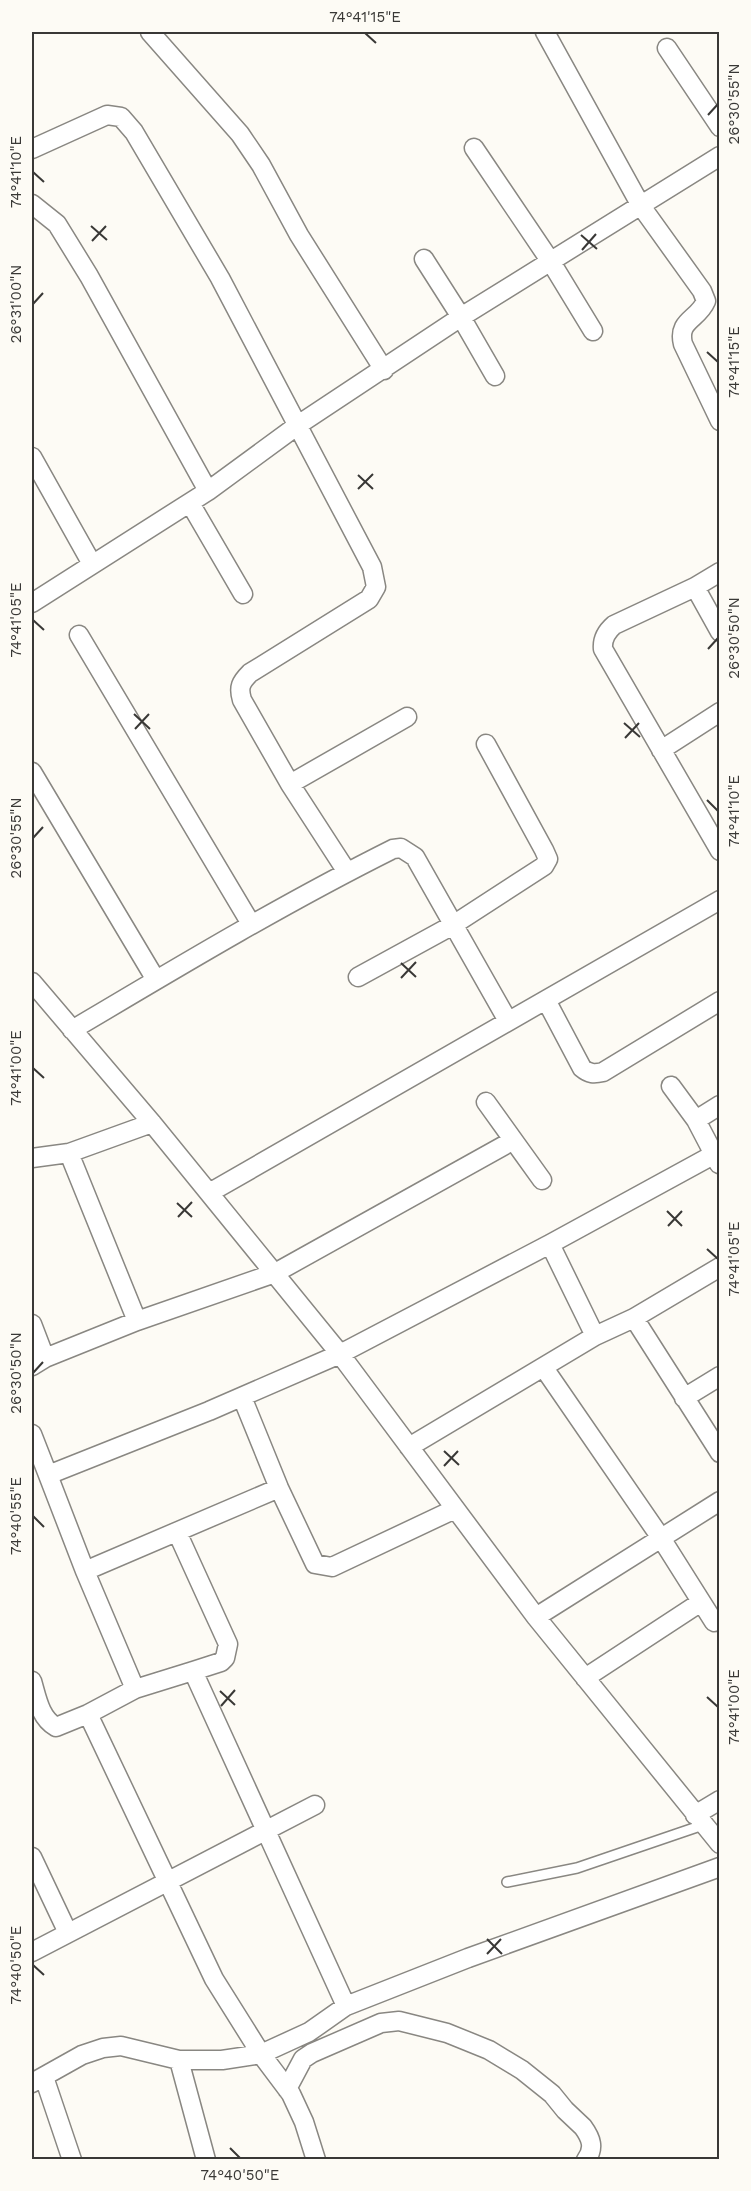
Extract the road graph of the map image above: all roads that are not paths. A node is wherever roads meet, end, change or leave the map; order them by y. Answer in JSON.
{"nodes":[{"id":1,"x":150,"y":32,"type":"edge"},
{"id":2,"x":545,"y":32,"type":"edge"},
{"id":3,"x":667,"y":48,"type":"dead end"},
{"id":4,"x":720,"y":127,"type":"edge"},
{"id":5,"x":474,"y":148,"type":"dead end"},
{"id":6,"x":32,"y":149,"type":"edge"},
{"id":7,"x":720,"y":156,"type":"edge"},
{"id":8,"x":32,"y":204,"type":"edge"},
{"id":9,"x":641,"y":206,"type":"junction"},
{"id":10,"x":424,"y":259,"type":"dead end"},
{"id":11,"x":551,"y":262,"type":"junction"},
{"id":12,"x":461,"y":317,"type":"junction"},
{"id":13,"x":593,"y":331,"type":"dead end"},
{"id":14,"x":384,"y":370,"type":"junction"},
{"id":15,"x":495,"y":376,"type":"dead end"},
{"id":16,"x":720,"y":421,"type":"edge"},
{"id":17,"x":298,"y":425,"type":"junction"},
{"id":18,"x":32,"y":457,"type":"edge"},
{"id":19,"x":208,"y":491,"type":"junction"},
{"id":20,"x":190,"y":503,"type":"junction"},
{"id":21,"x":92,"y":564,"type":"junction"},
{"id":22,"x":720,"y":572,"type":"edge"},
{"id":23,"x":695,"y":587,"type":"junction"},
{"id":24,"x":243,"y":594,"type":"dead end"},
{"id":25,"x":32,"y":603,"type":"edge"},
{"id":26,"x":720,"y":632,"type":"edge"},
{"id":27,"x":79,"y":635,"type":"dead end"},
{"id":28,"x":720,"y":712,"type":"edge"},
{"id":29,"x":407,"y":717,"type":"dead end"},
{"id":30,"x":486,"y":744,"type":"dead end"},
{"id":31,"x":661,"y":750,"type":"junction"},
{"id":32,"x":32,"y":772,"type":"edge"},
{"id":33,"x":290,"y":784,"type":"junction"},
{"id":34,"x":720,"y":851,"type":"edge"},
{"id":35,"x":346,"y":872,"type":"junction"},
{"id":36,"x":720,"y":900,"type":"edge"},
{"id":37,"x":251,"y":924,"type":"junction"},
{"id":38,"x":453,"y":925,"type":"junction"},
{"id":39,"x":358,"y":977,"type":"dead end"},
{"id":40,"x":156,"y":980,"type":"junction"},
{"id":41,"x":32,"y":982,"type":"edge"},
{"id":42,"x":546,"y":1000,"type":"junction"},
{"id":43,"x":720,"y":1001,"type":"edge"},
{"id":44,"x":508,"y":1022,"type":"junction"},
{"id":45,"x":72,"y":1030,"type":"junction"},
{"id":46,"x":671,"y":1086,"type":"dead end"},
{"id":47,"x":486,"y":1102,"type":"dead end"},
{"id":48,"x":720,"y":1105,"type":"edge"},
{"id":49,"x":696,"y":1120,"type":"junction"},
{"id":50,"x":152,"y":1123,"type":"junction"},
{"id":51,"x":513,"y":1141,"type":"junction"},
{"id":52,"x":69,"y":1153,"type":"junction"},
{"id":53,"x":32,"y":1158,"type":"edge"},
{"id":54,"x":716,"y":1159,"type":"edge"},
{"id":55,"x":542,"y":1180,"type":"dead end"},
{"id":56,"x":209,"y":1193,"type":"junction"},
{"id":57,"x":550,"y":1244,"type":"junction"},
{"id":58,"x":720,"y":1268,"type":"edge"},
{"id":59,"x":275,"y":1273,"type":"junction"},
{"id":60,"x":634,"y":1318,"type":"junction"},
{"id":61,"x":137,"y":1321,"type":"junction"},
{"id":62,"x":32,"y":1324,"type":"edge"},
{"id":63,"x":595,"y":1336,"type":"junction"},
{"id":64,"x":340,"y":1354,"type":"junction"},
{"id":65,"x":38,"y":1362,"type":"edge"},
{"id":66,"x":544,"y":1368,"type":"junction"},
{"id":67,"x":720,"y":1376,"type":"edge"},
{"id":68,"x":242,"y":1397,"type":"junction"},
{"id":69,"x":684,"y":1398,"type":"junction"},
{"id":70,"x":32,"y":1434,"type":"edge"},
{"id":71,"x":409,"y":1447,"type":"junction"},
{"id":72,"x":720,"y":1453,"type":"edge"},
{"id":73,"x":48,"y":1475,"type":"junction"},
{"id":74,"x":279,"y":1488,"type":"junction"},
{"id":75,"x":720,"y":1501,"type":"edge"},
{"id":76,"x":455,"y":1509,"type":"junction"},
{"id":77,"x":177,"y":1532,"type":"junction"},
{"id":78,"x":661,"y":1538,"type":"junction"},
{"id":79,"x":85,"y":1571,"type":"junction"},
{"id":80,"x":701,"y":1602,"type":"junction"},
{"id":81,"x":536,"y":1617,"type":"junction"},
{"id":82,"x":714,"y":1622,"type":"dead end"},
{"id":83,"x":193,"y":1671,"type":"junction"},
{"id":84,"x":585,"y":1678,"type":"junction"},
{"id":85,"x":32,"y":1681,"type":"edge"},
{"id":86,"x":135,"y":1689,"type":"junction"},
{"id":87,"x":88,"y":1714,"type":"junction"},
{"id":88,"x":720,"y":1800,"type":"edge"},
{"id":89,"x":315,"y":1805,"type":"dead end"},
{"id":90,"x":699,"y":1820,"type":"junction"},
{"id":91,"x":267,"y":1830,"type":"junction"},
{"id":92,"x":720,"y":1844,"type":"edge"},
{"id":93,"x":32,"y":1857,"type":"edge"},
{"id":94,"x":720,"y":1867,"type":"edge"},
{"id":95,"x":167,"y":1882,"type":"junction"},
{"id":96,"x":507,"y":1882,"type":"dead end"},
{"id":97,"x":68,"y":1933,"type":"junction"},
{"id":98,"x":32,"y":1952,"type":"edge"},
{"id":99,"x":346,"y":2006,"type":"junction"},
{"id":100,"x":261,"y":2054,"type":"junction"},
{"id":101,"x":179,"y":2060,"type":"junction"},
{"id":102,"x":38,"y":2080,"type":"edge"},
{"id":103,"x":287,"y":2089,"type":"junction"},
{"id":104,"x":72,"y":2160,"type":"edge"},
{"id":105,"x":206,"y":2160,"type":"edge"},
{"id":106,"x":316,"y":2160,"type":"edge"},
{"id":107,"x":586,"y":2160,"type":"edge"}],
"edges":[{"from":1,"to":14,"type":"street"},
{"from":2,"to":9,"type":"street"},
{"from":3,"to":4,"type":"street"},
{"from":5,"to":11,"type":"street"},
{"from":6,"to":17,"type":"street"},
{"from":7,"to":9,"type":"street"},
{"from":8,"to":19,"type":"street"},
{"from":9,"to":11,"type":"street"},
{"from":9,"to":16,"type":"street"},
{"from":10,"to":12,"type":"street"},
{"from":11,"to":12,"type":"street"},
{"from":11,"to":13,"type":"street"},
{"from":12,"to":14,"type":"street"},
{"from":12,"to":15,"type":"street"},
{"from":14,"to":17,"type":"street"},
{"from":17,"to":19,"type":"street"},
{"from":17,"to":33,"type":"street"},
{"from":18,"to":21,"type":"street"},
{"from":19,"to":20,"type":"street"},
{"from":20,"to":21,"type":"street"},
{"from":20,"to":24,"type":"street"},
{"from":21,"to":25,"type":"street"},
{"from":22,"to":23,"type":"street"},
{"from":23,"to":26,"type":"street"},
{"from":23,"to":31,"type":"street"},
{"from":27,"to":37,"type":"street"},
{"from":28,"to":31,"type":"street"},
{"from":29,"to":33,"type":"street"},
{"from":30,"to":38,"type":"street"},
{"from":31,"to":34,"type":"street"},
{"from":32,"to":40,"type":"street"},
{"from":33,"to":35,"type":"street"},
{"from":35,"to":37,"type":"street"},
{"from":35,"to":38,"type":"street"},
{"from":36,"to":42,"type":"street"},
{"from":37,"to":40,"type":"street"},
{"from":38,"to":39,"type":"street"},
{"from":38,"to":44,"type":"street"},
{"from":40,"to":45,"type":"street"},
{"from":41,"to":45,"type":"street"},
{"from":42,"to":43,"type":"street"},
{"from":42,"to":44,"type":"street"},
{"from":44,"to":56,"type":"street"},
{"from":45,"to":50,"type":"street"},
{"from":46,"to":49,"type":"street"},
{"from":47,"to":51,"type":"street"},
{"from":48,"to":49,"type":"street"},
{"from":49,"to":54,"type":"street"},
{"from":50,"to":52,"type":"street"},
{"from":50,"to":56,"type":"street"},
{"from":51,"to":55,"type":"street"},
{"from":51,"to":59,"type":"street"},
{"from":52,"to":53,"type":"street"},
{"from":52,"to":61,"type":"street"},
{"from":54,"to":57,"type":"street"},
{"from":56,"to":59,"type":"street"},
{"from":57,"to":63,"type":"street"},
{"from":57,"to":64,"type":"street"},
{"from":58,"to":60,"type":"street"},
{"from":59,"to":61,"type":"street"},
{"from":59,"to":64,"type":"street"},
{"from":60,"to":63,"type":"street"},
{"from":60,"to":69,"type":"street"},
{"from":61,"to":65,"type":"street"},
{"from":62,"to":65,"type":"street"},
{"from":63,"to":66,"type":"street"},
{"from":64,"to":68,"type":"street"},
{"from":64,"to":71,"type":"street"},
{"from":66,"to":71,"type":"street"},
{"from":66,"to":78,"type":"street"},
{"from":67,"to":69,"type":"street"},
{"from":68,"to":73,"type":"street"},
{"from":68,"to":74,"type":"street"},
{"from":69,"to":72,"type":"street"},
{"from":70,"to":73,"type":"street"},
{"from":71,"to":76,"type":"street"},
{"from":73,"to":79,"type":"street"},
{"from":74,"to":76,"type":"street"},
{"from":74,"to":77,"type":"street"},
{"from":75,"to":78,"type":"street"},
{"from":76,"to":81,"type":"street"},
{"from":77,"to":79,"type":"street"},
{"from":77,"to":83,"type":"street"},
{"from":78,"to":80,"type":"street"},
{"from":78,"to":81,"type":"street"},
{"from":79,"to":86,"type":"street"},
{"from":80,"to":82,"type":"street"},
{"from":80,"to":84,"type":"street"},
{"from":81,"to":84,"type":"street"},
{"from":83,"to":86,"type":"street"},
{"from":83,"to":91,"type":"street"},
{"from":84,"to":90,"type":"street"},
{"from":85,"to":87,"type":"street"},
{"from":86,"to":87,"type":"street"},
{"from":87,"to":95,"type":"street"},
{"from":88,"to":90,"type":"street"},
{"from":89,"to":91,"type":"street"},
{"from":90,"to":92,"type":"street"},
{"from":90,"to":96,"type":"lane"},
{"from":91,"to":95,"type":"street"},
{"from":91,"to":99,"type":"street"},
{"from":93,"to":97,"type":"street"},
{"from":94,"to":99,"type":"street"},
{"from":95,"to":97,"type":"street"},
{"from":95,"to":100,"type":"street"},
{"from":97,"to":98,"type":"street"},
{"from":99,"to":100,"type":"street"},
{"from":100,"to":101,"type":"street"},
{"from":100,"to":103,"type":"street"},
{"from":101,"to":102,"type":"street"},
{"from":101,"to":105,"type":"street"},
{"from":102,"to":104,"type":"street"},
{"from":103,"to":106,"type":"street"},
{"from":103,"to":107,"type":"street"}]}
